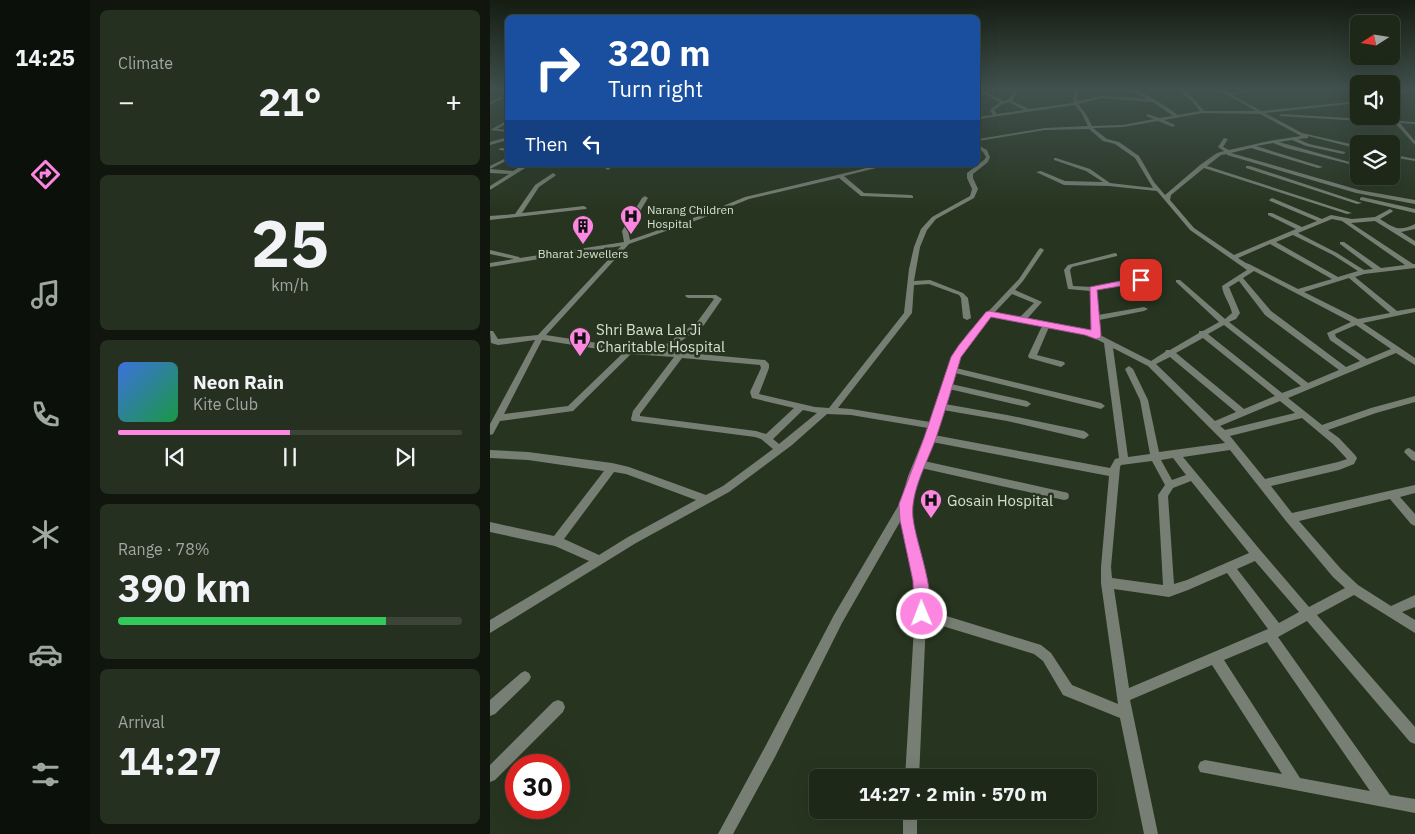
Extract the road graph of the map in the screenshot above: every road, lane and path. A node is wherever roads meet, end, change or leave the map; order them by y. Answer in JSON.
{"nodes":[{"id":1,"x":1049,"y":129,"type":"edge"},
{"id":2,"x":1091,"y":129,"type":"edge"},
{"id":3,"x":1294,"y":129,"type":"edge"},
{"id":4,"x":1403,"y":129,"type":"edge"},
{"id":5,"x":491,"y":130,"type":"edge"},
{"id":6,"x":505,"y":131,"type":"edge"},
{"id":7,"x":1304,"y":134,"type":"junction"},
{"id":8,"x":505,"y":139,"type":"edge"},
{"id":9,"x":1226,"y":139,"type":"dead end"},
{"id":10,"x":1293,"y":139,"type":"junction"},
{"id":11,"x":980,"y":140,"type":"edge"},
{"id":12,"x":1274,"y":142,"type":"junction"},
{"id":13,"x":490,"y":144,"type":"edge"},
{"id":14,"x":1415,"y":144,"type":"edge"},
{"id":15,"x":1308,"y":145,"type":"junction"},
{"id":16,"x":1350,"y":146,"type":"edge"},
{"id":17,"x":980,"y":147,"type":"edge"},
{"id":18,"x":1253,"y":147,"type":"junction"},
{"id":19,"x":1288,"y":148,"type":"junction"},
{"id":20,"x":501,"y":149,"type":"dead end"},
{"id":21,"x":505,"y":150,"type":"edge"},
{"id":22,"x":1226,"y":152,"type":"junction"},
{"id":23,"x":1269,"y":153,"type":"junction"},
{"id":24,"x":1343,"y":153,"type":"dead end"},
{"id":25,"x":1325,"y":157,"type":"junction"},
{"id":26,"x":1400,"y":157,"type":"edge"},
{"id":27,"x":1056,"y":159,"type":"dead end"},
{"id":28,"x":1247,"y":159,"type":"junction"},
{"id":29,"x":505,"y":160,"type":"edge"},
{"id":30,"x":1415,"y":160,"type":"edge"},
{"id":31,"x":1255,"y":161,"type":"junction"},
{"id":32,"x":1350,"y":164,"type":"edge"},
{"id":33,"x":980,"y":166,"type":"edge"},
{"id":34,"x":1202,"y":166,"type":"junction"},
{"id":35,"x":523,"y":167,"type":"edge"},
{"id":36,"x":878,"y":167,"type":"edge"},
{"id":37,"x":978,"y":167,"type":"edge"},
{"id":38,"x":1248,"y":167,"type":"junction"},
{"id":39,"x":1320,"y":167,"type":"junction"},
{"id":40,"x":490,"y":170,"type":"edge"},
{"id":41,"x":514,"y":172,"type":"junction"},
{"id":42,"x":1039,"y":172,"type":"dead end"},
{"id":43,"x":553,"y":175,"type":"dead end"},
{"id":44,"x":841,"y":177,"type":"junction"},
{"id":45,"x":1237,"y":177,"type":"junction"},
{"id":46,"x":1314,"y":178,"type":"junction"},
{"id":47,"x":1109,"y":184,"type":"junction"},
{"id":48,"x":490,"y":188,"type":"edge"},
{"id":49,"x":1158,"y":190,"type":"junction"},
{"id":50,"x":1368,"y":194,"type":"junction"},
{"id":51,"x":911,"y":197,"type":"dead end"},
{"id":52,"x":645,"y":198,"type":"dead end"},
{"id":53,"x":1167,"y":200,"type":"junction"},
{"id":54,"x":1272,"y":200,"type":"dead end"},
{"id":55,"x":1361,"y":201,"type":"junction"},
{"id":56,"x":1415,"y":202,"type":"edge"},
{"id":57,"x":584,"y":208,"type":"dead end"},
{"id":58,"x":1390,"y":211,"type":"dead end"},
{"id":59,"x":1415,"y":211,"type":"edge"},
{"id":60,"x":518,"y":214,"type":"junction"},
{"id":61,"x":1270,"y":214,"type":"dead end"},
{"id":62,"x":1349,"y":214,"type":"junction"},
{"id":63,"x":490,"y":218,"type":"edge"},
{"id":64,"x":1343,"y":219,"type":"junction"},
{"id":65,"x":1320,"y":220,"type":"junction"},
{"id":66,"x":1376,"y":220,"type":"junction"},
{"id":67,"x":1414,"y":228,"type":"edge"},
{"id":68,"x":1301,"y":229,"type":"junction"},
{"id":69,"x":1395,"y":231,"type":"junction"},
{"id":70,"x":1294,"y":233,"type":"junction"},
{"id":71,"x":627,"y":242,"type":"junction"},
{"id":72,"x":1271,"y":242,"type":"junction"},
{"id":73,"x":1342,"y":243,"type":"dead end"},
{"id":74,"x":1415,"y":244,"type":"edge"},
{"id":75,"x":1041,"y":250,"type":"dead end"},
{"id":76,"x":490,"y":252,"type":"edge"},
{"id":77,"x":1115,"y":255,"type":"dead end"},
{"id":78,"x":523,"y":259,"type":"junction"},
{"id":79,"x":1237,"y":259,"type":"junction"},
{"id":80,"x":490,"y":265,"type":"edge"},
{"id":81,"x":1413,"y":266,"type":"edge"},
{"id":82,"x":1379,"y":270,"type":"junction"},
{"id":83,"x":1363,"y":272,"type":"junction"},
{"id":84,"x":1350,"y":276,"type":"junction"},
{"id":85,"x":1240,"y":278,"type":"junction"},
{"id":86,"x":1337,"y":279,"type":"junction"},
{"id":87,"x":1141,"y":280,"type":"dead end"},
{"id":88,"x":1178,"y":281,"type":"dead end"},
{"id":89,"x":911,"y":283,"type":"junction"},
{"id":90,"x":1093,"y":289,"type":"junction"},
{"id":91,"x":1011,"y":291,"type":"junction"},
{"id":92,"x":1298,"y":291,"type":"junction"},
{"id":93,"x":688,"y":296,"type":"dead end"},
{"id":94,"x":1144,"y":309,"type":"dead end"},
{"id":95,"x":1415,"y":310,"type":"edge"},
{"id":96,"x":989,"y":314,"type":"junction"},
{"id":97,"x":1396,"y":314,"type":"junction"},
{"id":98,"x":967,"y":318,"type":"dead end"},
{"id":99,"x":1094,"y":318,"type":"junction"},
{"id":100,"x":1022,"y":320,"type":"junction"},
{"id":101,"x":1224,"y":322,"type":"junction"},
{"id":102,"x":1357,"y":322,"type":"junction"},
{"id":103,"x":1047,"y":324,"type":"junction"},
{"id":104,"x":490,"y":333,"type":"edge"},
{"id":105,"x":1202,"y":333,"type":"junction"},
{"id":106,"x":1096,"y":335,"type":"junction"},
{"id":107,"x":540,"y":337,"type":"junction"},
{"id":108,"x":1108,"y":342,"type":"junction"},
{"id":109,"x":1396,"y":350,"type":"junction"},
{"id":110,"x":629,"y":351,"type":"junction"},
{"id":111,"x":1169,"y":352,"type":"junction"},
{"id":112,"x":658,"y":354,"type":"junction"},
{"id":113,"x":679,"y":356,"type":"junction"},
{"id":114,"x":1365,"y":361,"type":"junction"},
{"id":115,"x":1415,"y":362,"type":"edge"},
{"id":116,"x":1061,"y":364,"type":"dead end"},
{"id":117,"x":1151,"y":364,"type":"junction"},
{"id":118,"x":1129,"y":369,"type":"dead end"},
{"id":119,"x":952,"y":370,"type":"junction"},
{"id":120,"x":1345,"y":371,"type":"junction"},
{"id":121,"x":947,"y":386,"type":"junction"},
{"id":122,"x":1307,"y":386,"type":"junction"},
{"id":123,"x":1282,"y":397,"type":"junction"},
{"id":124,"x":1413,"y":402,"type":"edge"},
{"id":125,"x":1027,"y":404,"type":"dead end"},
{"id":126,"x":940,"y":406,"type":"junction"},
{"id":127,"x":1102,"y":406,"type":"dead end"},
{"id":128,"x":801,"y":407,"type":"junction"},
{"id":129,"x":828,"y":411,"type":"junction"},
{"id":130,"x":1243,"y":413,"type":"junction"},
{"id":131,"x":1301,"y":415,"type":"junction"},
{"id":132,"x":499,"y":418,"type":"junction"},
{"id":133,"x":1214,"y":425,"type":"junction"},
{"id":134,"x":933,"y":426,"type":"junction"},
{"id":135,"x":1321,"y":429,"type":"junction"},
{"id":136,"x":490,"y":432,"type":"edge"},
{"id":137,"x":1223,"y":434,"type":"junction"},
{"id":138,"x":1084,"y":435,"type":"dead end"},
{"id":139,"x":766,"y":438,"type":"junction"},
{"id":140,"x":930,"y":438,"type":"junction"},
{"id":141,"x":1232,"y":446,"type":"junction"},
{"id":142,"x":779,"y":449,"type":"junction"},
{"id":143,"x":490,"y":454,"type":"edge"},
{"id":144,"x":1175,"y":454,"type":"junction"},
{"id":145,"x":1155,"y":457,"type":"junction"},
{"id":146,"x":1124,"y":460,"type":"junction"},
{"id":147,"x":920,"y":464,"type":"junction"},
{"id":148,"x":612,"y":467,"type":"junction"},
{"id":149,"x":1114,"y":473,"type":"junction"},
{"id":150,"x":1193,"y":476,"type":"junction"},
{"id":151,"x":1263,"y":484,"type":"junction"},
{"id":152,"x":1170,"y":485,"type":"junction"},
{"id":153,"x":1415,"y":489,"type":"edge"},
{"id":154,"x":1392,"y":495,"type":"junction"},
{"id":155,"x":1064,"y":496,"type":"dead end"},
{"id":156,"x":707,"y":500,"type":"junction"},
{"id":157,"x":906,"y":504,"type":"junction"},
{"id":158,"x":1290,"y":518,"type":"junction"},
{"id":159,"x":1415,"y":521,"type":"edge"},
{"id":160,"x":490,"y":527,"type":"edge"},
{"id":161,"x":556,"y":541,"type":"junction"},
{"id":162,"x":1257,"y":554,"type":"junction"},
{"id":163,"x":599,"y":560,"type":"junction"},
{"id":164,"x":1229,"y":567,"type":"junction"},
{"id":165,"x":1107,"y":583,"type":"junction"},
{"id":166,"x":1354,"y":589,"type":"junction"},
{"id":167,"x":1169,"y":591,"type":"junction"},
{"id":168,"x":1415,"y":601,"type":"edge"},
{"id":169,"x":1390,"y":612,"type":"junction"},
{"id":170,"x":922,"y":614,"type":"junction"},
{"id":171,"x":1310,"y":615,"type":"junction"},
{"id":172,"x":490,"y":627,"type":"edge"},
{"id":173,"x":1415,"y":627,"type":"edge"},
{"id":174,"x":1273,"y":633,"type":"junction"},
{"id":175,"x":1215,"y":658,"type":"junction"},
{"id":176,"x":525,"y":676,"type":"dead end"},
{"id":177,"x":1123,"y":697,"type":"junction"},
{"id":178,"x":558,"y":707,"type":"dead end"},
{"id":179,"x":490,"y":709,"type":"edge"},
{"id":180,"x":1126,"y":714,"type":"junction"},
{"id":181,"x":1415,"y":737,"type":"edge"},
{"id":182,"x":1205,"y":767,"type":"dead end"},
{"id":183,"x":913,"y":769,"type":"edge"},
{"id":184,"x":490,"y":775,"type":"edge"},
{"id":185,"x":1296,"y":784,"type":"junction"},
{"id":186,"x":1386,"y":801,"type":"junction"},
{"id":187,"x":1415,"y":806,"type":"edge"},
{"id":188,"x":910,"y":819,"type":"edge"},
{"id":189,"x":725,"y":834,"type":"edge"},
{"id":190,"x":910,"y":834,"type":"edge"},
{"id":191,"x":1151,"y":834,"type":"edge"}],
"edges":[{"from":1,"to":11,"type":"street"},
{"from":2,"to":49,"type":"street"},
{"from":3,"to":7,"type":"street"},
{"from":4,"to":14,"type":"street"},
{"from":5,"to":6,"type":"street"},
{"from":7,"to":10,"type":"street"},
{"from":7,"to":16,"type":"street"},
{"from":8,"to":13,"type":"street"},
{"from":9,"to":22,"type":"street"},
{"from":10,"to":12,"type":"street"},
{"from":10,"to":15,"type":"street"},
{"from":12,"to":18,"type":"street"},
{"from":12,"to":19,"type":"street"},
{"from":15,"to":19,"type":"street"},
{"from":15,"to":24,"type":"street"},
{"from":17,"to":33,"type":"street"},
{"from":18,"to":22,"type":"street"},
{"from":18,"to":23,"type":"street"},
{"from":19,"to":23,"type":"street"},
{"from":19,"to":25,"type":"street"},
{"from":20,"to":21,"type":"street"},
{"from":22,"to":28,"type":"street"},
{"from":22,"to":34,"type":"street"},
{"from":23,"to":28,"type":"street"},
{"from":23,"to":39,"type":"street"},
{"from":25,"to":32,"type":"street"},
{"from":25,"to":39,"type":"street"},
{"from":26,"to":30,"type":"street"},
{"from":27,"to":47,"type":"street"},
{"from":28,"to":31,"type":"street"},
{"from":29,"to":40,"type":"street"},
{"from":31,"to":38,"type":"street"},
{"from":31,"to":46,"type":"street"},
{"from":34,"to":45,"type":"street"},
{"from":34,"to":53,"type":"street"},
{"from":35,"to":41,"type":"street"},
{"from":36,"to":44,"type":"street"},
{"from":37,"to":89,"type":"street"},
{"from":38,"to":45,"type":"street"},
{"from":38,"to":55,"type":"street"},
{"from":39,"to":46,"type":"street"},
{"from":40,"to":41,"type":"street"},
{"from":41,"to":48,"type":"street"},
{"from":42,"to":47,"type":"street"},
{"from":43,"to":60,"type":"street"},
{"from":44,"to":51,"type":"street"},
{"from":44,"to":71,"type":"street"},
{"from":45,"to":62,"type":"street"},
{"from":46,"to":50,"type":"street"},
{"from":47,"to":49,"type":"street"},
{"from":49,"to":53,"type":"street"},
{"from":50,"to":55,"type":"street"},
{"from":50,"to":56,"type":"street"},
{"from":52,"to":71,"type":"street"},
{"from":53,"to":79,"type":"street"},
{"from":54,"to":65,"type":"street"},
{"from":55,"to":59,"type":"street"},
{"from":55,"to":62,"type":"street"},
{"from":57,"to":60,"type":"street"},
{"from":58,"to":66,"type":"street"},
{"from":60,"to":63,"type":"street"},
{"from":61,"to":68,"type":"street"},
{"from":62,"to":64,"type":"street"},
{"from":64,"to":65,"type":"street"},
{"from":64,"to":66,"type":"street"},
{"from":64,"to":81,"type":"street"},
{"from":65,"to":68,"type":"street"},
{"from":66,"to":69,"type":"street"},
{"from":67,"to":69,"type":"street"},
{"from":68,"to":70,"type":"street"},
{"from":69,"to":74,"type":"street"},
{"from":70,"to":72,"type":"street"},
{"from":70,"to":83,"type":"street"},
{"from":71,"to":78,"type":"street"},
{"from":71,"to":107,"type":"street"},
{"from":72,"to":79,"type":"street"},
{"from":72,"to":86,"type":"street"},
{"from":73,"to":82,"type":"street"},
{"from":75,"to":91,"type":"street"},
{"from":76,"to":78,"type":"street"},
{"from":77,"to":90,"type":"street"},
{"from":78,"to":80,"type":"street"},
{"from":79,"to":85,"type":"street"},
{"from":79,"to":92,"type":"street"},
{"from":81,"to":82,"type":"street"},
{"from":82,"to":83,"type":"street"},
{"from":83,"to":84,"type":"street"},
{"from":84,"to":86,"type":"street"},
{"from":84,"to":97,"type":"street"},
{"from":85,"to":101,"type":"street"},
{"from":85,"to":120,"type":"street"},
{"from":86,"to":92,"type":"street"},
{"from":87,"to":90,"type":"street"},
{"from":88,"to":101,"type":"street"},
{"from":89,"to":98,"type":"street"},
{"from":89,"to":129,"type":"street"},
{"from":90,"to":99,"type":"street"},
{"from":91,"to":96,"type":"street"},
{"from":91,"to":100,"type":"street"},
{"from":92,"to":102,"type":"street"},
{"from":93,"to":112,"type":"street"},
{"from":94,"to":99,"type":"street"},
{"from":95,"to":97,"type":"street"},
{"from":96,"to":100,"type":"street"},
{"from":96,"to":119,"type":"street"},
{"from":97,"to":102,"type":"street"},
{"from":99,"to":106,"type":"street"},
{"from":100,"to":103,"type":"street"},
{"from":101,"to":105,"type":"street"},
{"from":101,"to":122,"type":"street"},
{"from":102,"to":109,"type":"street"},
{"from":102,"to":114,"type":"street"},
{"from":103,"to":106,"type":"street"},
{"from":103,"to":116,"type":"street"},
{"from":104,"to":107,"type":"street"},
{"from":105,"to":111,"type":"street"},
{"from":105,"to":123,"type":"street"},
{"from":106,"to":108,"type":"street"},
{"from":107,"to":110,"type":"street"},
{"from":107,"to":132,"type":"street"},
{"from":108,"to":117,"type":"street"},
{"from":108,"to":146,"type":"street"},
{"from":109,"to":114,"type":"street"},
{"from":109,"to":115,"type":"street"},
{"from":110,"to":112,"type":"street"},
{"from":110,"to":132,"type":"street"},
{"from":111,"to":117,"type":"street"},
{"from":111,"to":130,"type":"street"},
{"from":112,"to":113,"type":"street"},
{"from":113,"to":128,"type":"street"},
{"from":113,"to":139,"type":"street"},
{"from":114,"to":120,"type":"street"},
{"from":117,"to":133,"type":"street"},
{"from":118,"to":145,"type":"street"},
{"from":119,"to":121,"type":"street"},
{"from":119,"to":127,"type":"street"},
{"from":120,"to":122,"type":"street"},
{"from":121,"to":125,"type":"street"},
{"from":121,"to":126,"type":"street"},
{"from":122,"to":123,"type":"street"},
{"from":123,"to":130,"type":"street"},
{"from":123,"to":131,"type":"street"},
{"from":124,"to":135,"type":"street"},
{"from":126,"to":134,"type":"street"},
{"from":126,"to":138,"type":"street"},
{"from":128,"to":129,"type":"street"},
{"from":128,"to":139,"type":"street"},
{"from":129,"to":134,"type":"street"},
{"from":129,"to":142,"type":"street"},
{"from":130,"to":133,"type":"street"},
{"from":131,"to":135,"type":"street"},
{"from":131,"to":137,"type":"street"},
{"from":132,"to":136,"type":"street"},
{"from":133,"to":137,"type":"street"},
{"from":134,"to":140,"type":"street"},
{"from":135,"to":151,"type":"street"},
{"from":137,"to":141,"type":"street"},
{"from":139,"to":142,"type":"street"},
{"from":140,"to":147,"type":"street"},
{"from":140,"to":149,"type":"street"},
{"from":141,"to":144,"type":"street"},
{"from":141,"to":151,"type":"street"},
{"from":142,"to":156,"type":"street"},
{"from":143,"to":148,"type":"street"},
{"from":144,"to":145,"type":"street"},
{"from":144,"to":150,"type":"street"},
{"from":145,"to":146,"type":"street"},
{"from":145,"to":152,"type":"street"},
{"from":146,"to":149,"type":"street"},
{"from":147,"to":155,"type":"street"},
{"from":147,"to":157,"type":"street"},
{"from":148,"to":156,"type":"street"},
{"from":148,"to":161,"type":"street"},
{"from":149,"to":165,"type":"street"},
{"from":150,"to":152,"type":"street"},
{"from":150,"to":162,"type":"street"},
{"from":151,"to":158,"type":"street"},
{"from":152,"to":167,"type":"street"},
{"from":153,"to":154,"type":"street"},
{"from":154,"to":158,"type":"street"},
{"from":154,"to":159,"type":"street"},
{"from":156,"to":163,"type":"street"},
{"from":157,"to":170,"type":"street"},
{"from":157,"to":189,"type":"street"},
{"from":158,"to":166,"type":"street"},
{"from":160,"to":161,"type":"street"},
{"from":161,"to":163,"type":"street"},
{"from":162,"to":164,"type":"street"},
{"from":162,"to":171,"type":"street"},
{"from":163,"to":172,"type":"street"},
{"from":164,"to":167,"type":"street"},
{"from":164,"to":174,"type":"street"},
{"from":165,"to":167,"type":"street"},
{"from":165,"to":177,"type":"street"},
{"from":166,"to":169,"type":"street"},
{"from":166,"to":171,"type":"street"},
{"from":168,"to":169,"type":"street"},
{"from":169,"to":173,"type":"street"},
{"from":170,"to":180,"type":"street"},
{"from":170,"to":183,"type":"street"},
{"from":171,"to":174,"type":"street"},
{"from":171,"to":181,"type":"street"},
{"from":174,"to":175,"type":"street"},
{"from":174,"to":186,"type":"street"},
{"from":175,"to":177,"type":"street"},
{"from":175,"to":185,"type":"street"},
{"from":176,"to":179,"type":"street"},
{"from":177,"to":180,"type":"street"},
{"from":178,"to":184,"type":"street"},
{"from":180,"to":191,"type":"street"},
{"from":182,"to":185,"type":"street"},
{"from":185,"to":186,"type":"street"},
{"from":186,"to":187,"type":"street"},
{"from":188,"to":190,"type":"street"}]}
